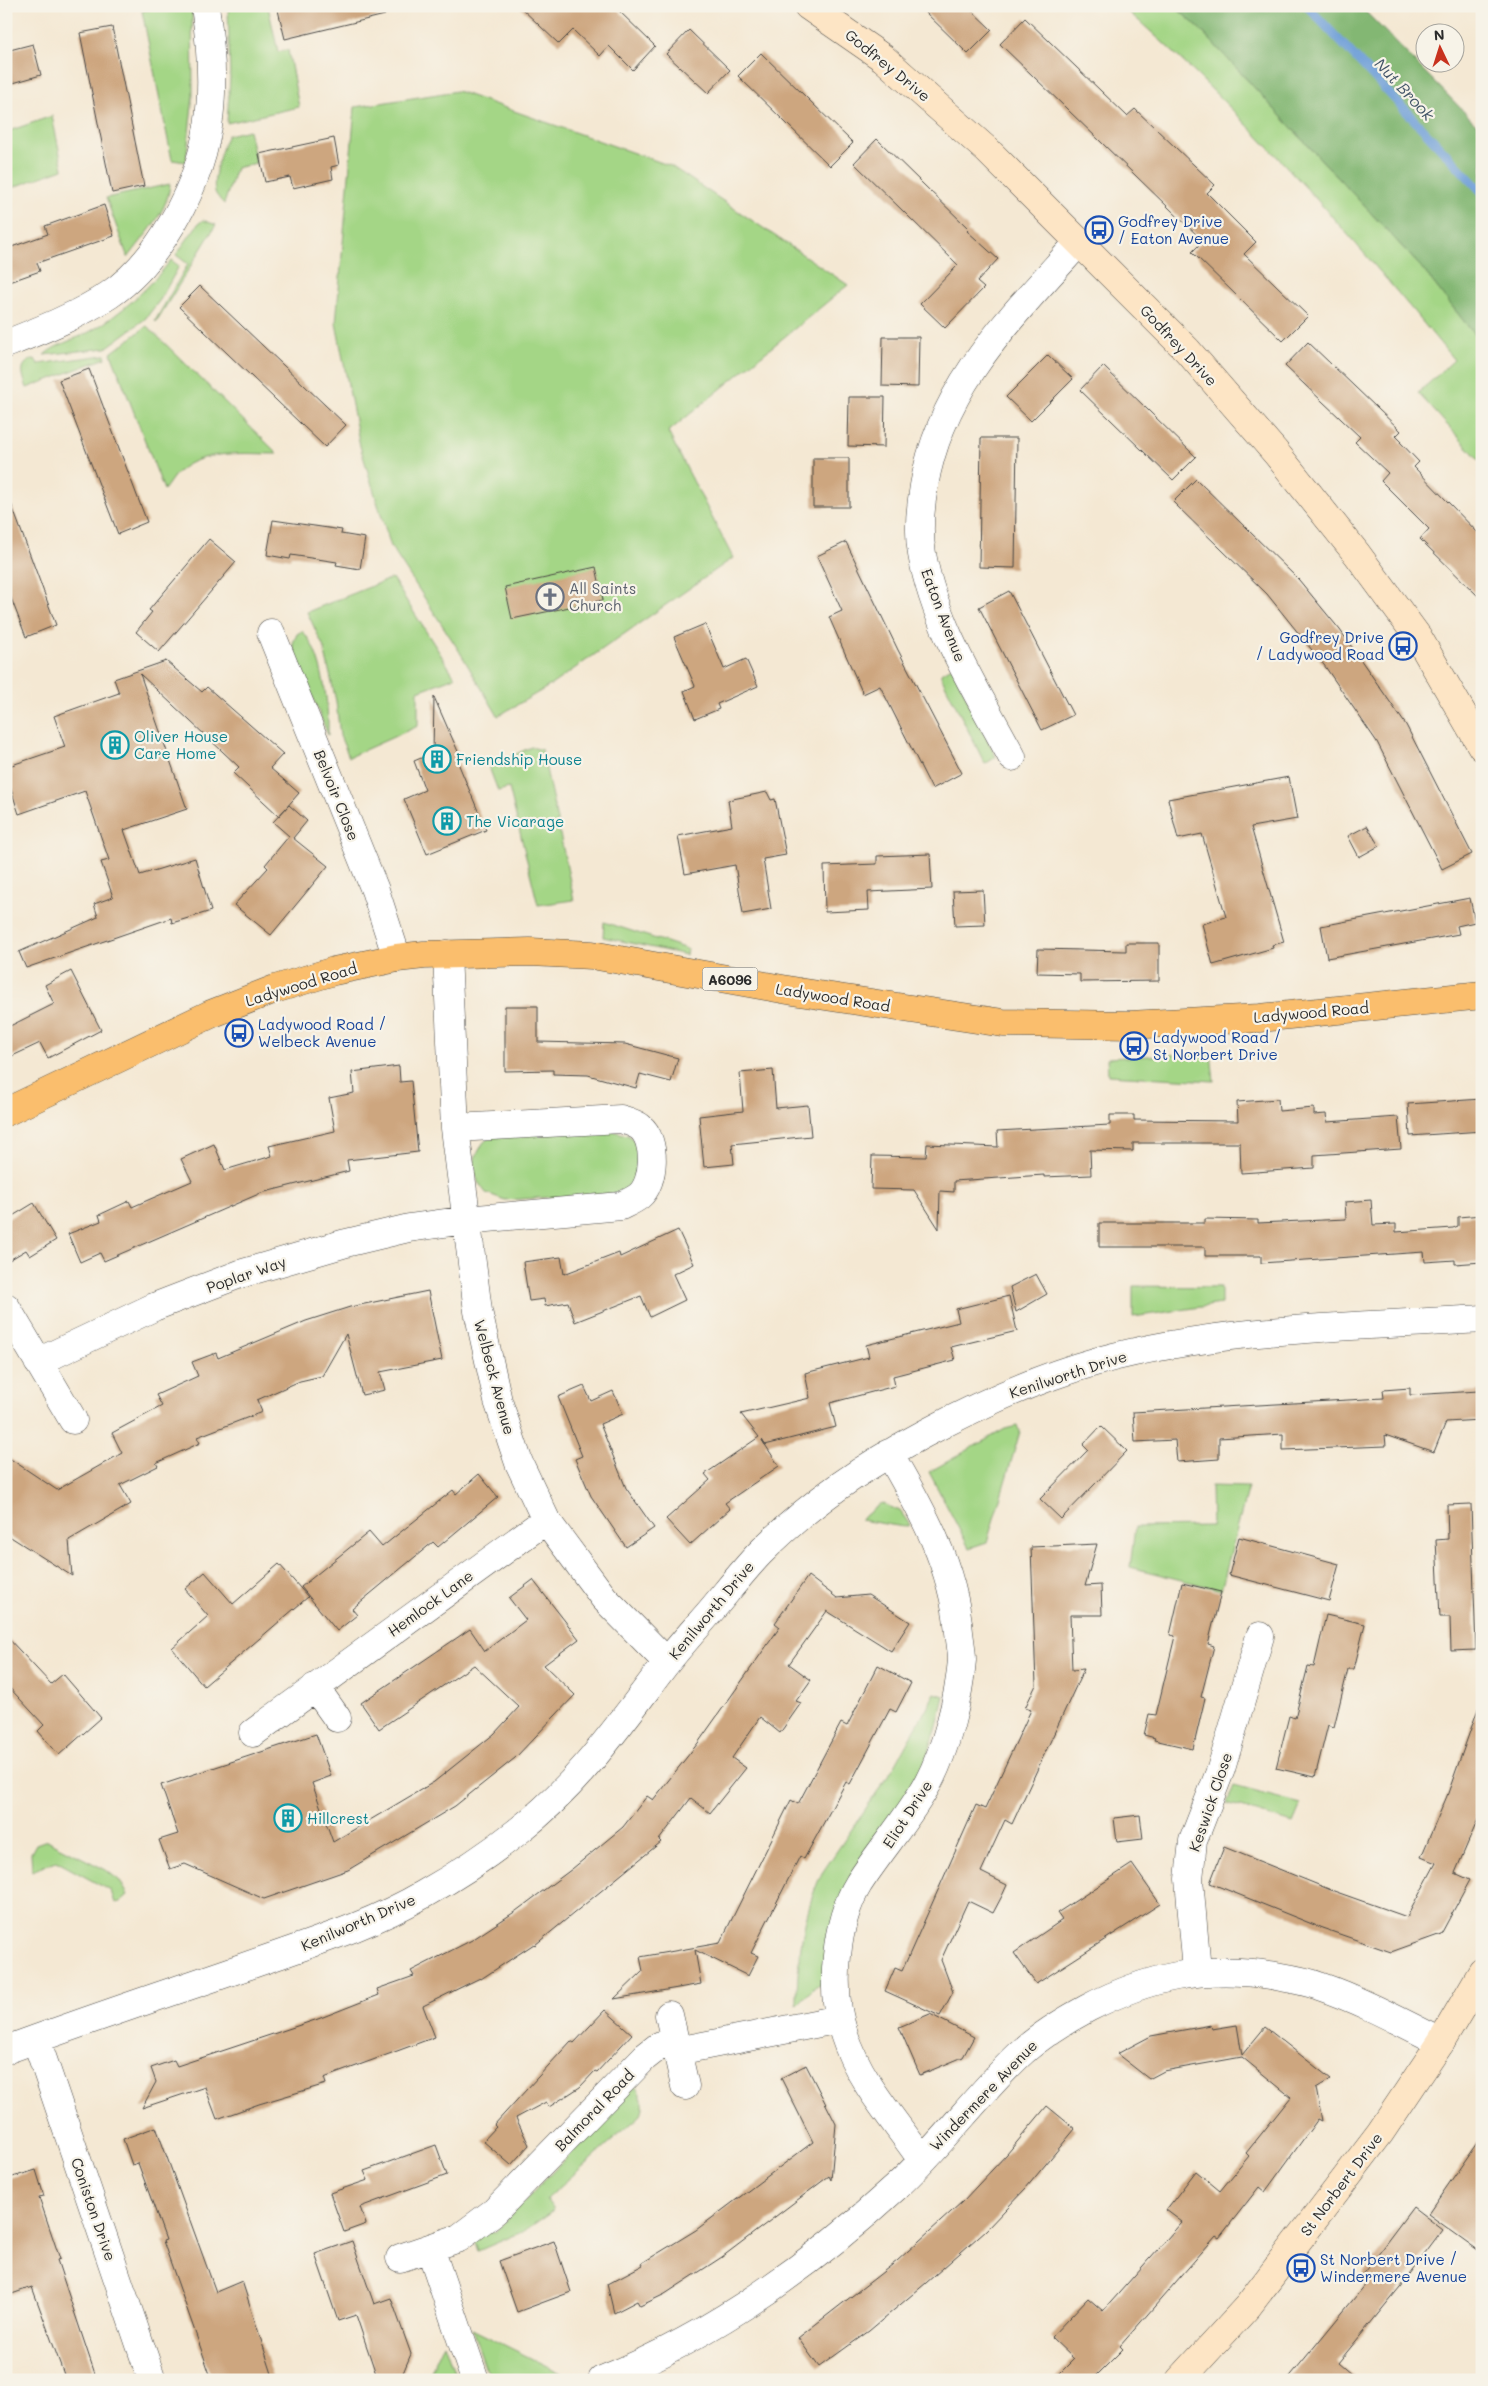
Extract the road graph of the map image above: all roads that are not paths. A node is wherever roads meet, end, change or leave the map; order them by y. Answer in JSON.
{"nodes":[{"id":1,"x":205,"y":6,"type":"edge"},
{"id":2,"x":808,"y":6,"type":"edge"},
{"id":3,"x":1079,"y":242,"type":"junction"},
{"id":4,"x":6,"y":344,"type":"edge"},
{"id":5,"x":271,"y":633,"type":"dead end"},
{"id":6,"x":1482,"y":747,"type":"edge"},
{"id":7,"x":1012,"y":757,"type":"dead end"},
{"id":8,"x":447,"y":954,"type":"junction"},
{"id":9,"x":397,"y":958,"type":"junction"},
{"id":10,"x":1482,"y":994,"type":"edge"},
{"id":11,"x":6,"y":1112,"type":"edge"},
{"id":12,"x":455,"y":1128,"type":"junction"},
{"id":13,"x":466,"y":1220,"type":"junction"},
{"id":14,"x":6,"y":1307,"type":"edge"},
{"id":15,"x":1482,"y":1319,"type":"edge"},
{"id":16,"x":38,"y":1362,"type":"junction"},
{"id":17,"x":72,"y":1420,"type":"dead end"},
{"id":18,"x":889,"y":1453,"type":"junction"},
{"id":19,"x":546,"y":1520,"type":"junction"},
{"id":20,"x":1260,"y":1636,"type":"dead end"},
{"id":21,"x":667,"y":1662,"type":"junction"},
{"id":22,"x":315,"y":1687,"type":"junction"},
{"id":23,"x":338,"y":1718,"type":"dead end"},
{"id":24,"x":252,"y":1732,"type":"dead end"},
{"id":25,"x":1197,"y":1971,"type":"junction"},
{"id":26,"x":1482,"y":1972,"type":"edge"},
{"id":27,"x":840,"y":2019,"type":"junction"},
{"id":28,"x":673,"y":2035,"type":"junction"},
{"id":29,"x":36,"y":2039,"type":"junction"},
{"id":30,"x":1441,"y":2042,"type":"junction"},
{"id":31,"x":6,"y":2050,"type":"edge"},
{"id":32,"x":685,"y":2086,"type":"dead end"},
{"id":33,"x":922,"y":2160,"type":"junction"},
{"id":34,"x":430,"y":2248,"type":"junction"},
{"id":35,"x":400,"y":2258,"type":"dead end"},
{"id":36,"x":152,"y":2380,"type":"edge"},
{"id":37,"x":475,"y":2380,"type":"edge"},
{"id":38,"x":602,"y":2380,"type":"edge"},
{"id":39,"x":1180,"y":2380,"type":"edge"}],
"edges":[{"from":1,"to":4,"type":"street"},
{"from":2,"to":3,"type":"street","name":"Godfrey Drive"},
{"from":3,"to":6,"type":"street","name":"Godfrey Drive"},
{"from":3,"to":7,"type":"street","name":"Eaton Avenue"},
{"from":5,"to":9,"type":"street","name":"Belvoir Close"},
{"from":8,"to":9,"type":"main road","name":"Ladywood Road","number":"A6096"},
{"from":8,"to":10,"type":"main road","name":"Ladywood Road","number":"A6096"},
{"from":8,"to":12,"type":"street","name":"Welbeck Avenue"},
{"from":9,"to":11,"type":"main road","name":"Ladywood Road","number":"A6096"},
{"from":12,"to":13,"type":"street","name":"Welbeck Avenue"},
{"from":12,"to":13,"type":"street"},
{"from":13,"to":16,"type":"street","name":"Poplar Way"},
{"from":13,"to":19,"type":"street","name":"Welbeck Avenue"},
{"from":14,"to":16,"type":"street"},
{"from":15,"to":18,"type":"street","name":"Kenilworth Drive"},
{"from":16,"to":17,"type":"street"},
{"from":18,"to":21,"type":"street","name":"Kenilworth Drive"},
{"from":18,"to":27,"type":"street","name":"Eliot Drive"},
{"from":19,"to":21,"type":"street","name":"Welbeck Avenue"},
{"from":19,"to":22,"type":"street","name":"Hemlock Lane"},
{"from":20,"to":25,"type":"street","name":"Keswick Close"},
{"from":21,"to":29,"type":"street","name":"Kenilworth Drive"},
{"from":22,"to":23,"type":"street"},
{"from":22,"to":24,"type":"street","name":"Hemlock Lane"},
{"from":25,"to":30,"type":"street","name":"Windermere Avenue"},
{"from":25,"to":33,"type":"street","name":"Windermere Avenue"},
{"from":26,"to":30,"type":"street","name":"St Norbert Drive"},
{"from":27,"to":28,"type":"street","name":"Balmoral Road"},
{"from":27,"to":33,"type":"street","name":"Eliot Drive"},
{"from":28,"to":32,"type":"street"},
{"from":28,"to":34,"type":"street","name":"Balmoral Road"},
{"from":29,"to":31,"type":"street","name":"Kenilworth Drive"},
{"from":29,"to":36,"type":"street","name":"Coniston Drive"},
{"from":30,"to":39,"type":"street","name":"St Norbert Drive"},
{"from":33,"to":38,"type":"street","name":"Windermere Avenue"},
{"from":34,"to":35,"type":"street","name":"Balmoral Road"},
{"from":34,"to":37,"type":"street"}]}
